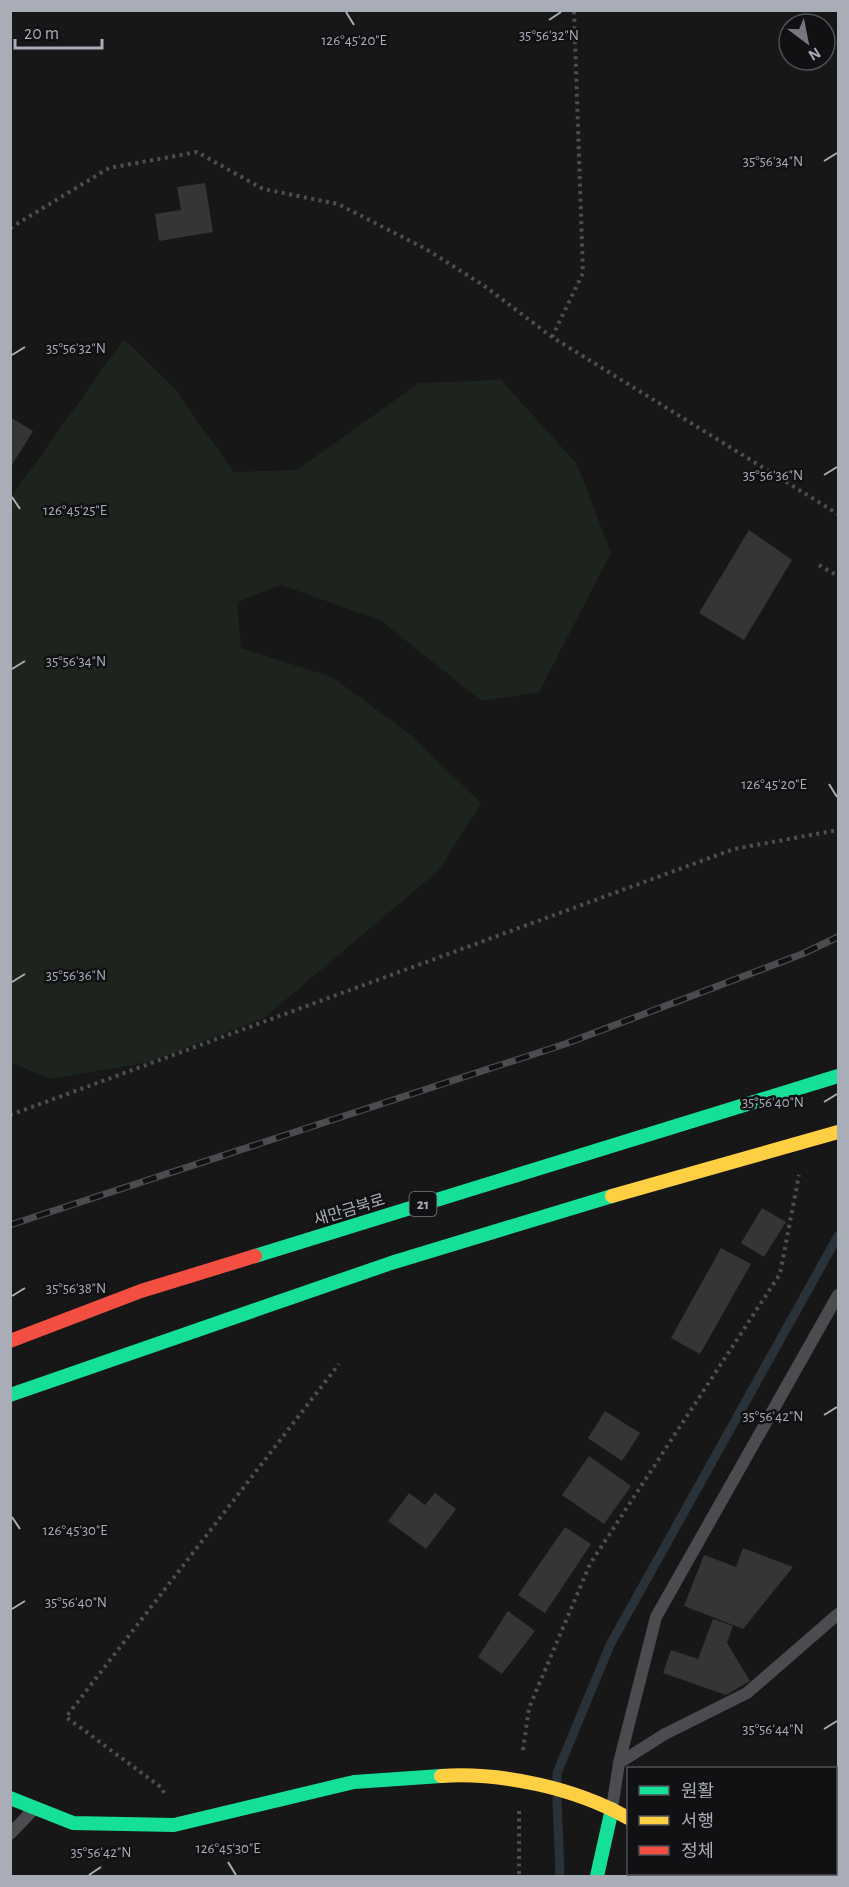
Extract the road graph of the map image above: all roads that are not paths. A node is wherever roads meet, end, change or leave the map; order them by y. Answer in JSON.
{"nodes":[{"id":1,"x":838,"y":1076,"type":"edge"},
{"id":2,"x":838,"y":1132,"type":"edge"},
{"id":3,"x":838,"y":1295,"type":"edge"},
{"id":4,"x":10,"y":1341,"type":"edge"},
{"id":5,"x":10,"y":1395,"type":"edge"},
{"id":6,"x":838,"y":1614,"type":"edge"},
{"id":7,"x":619,"y":1763,"type":"junction"},
{"id":8,"x":10,"y":1798,"type":"edge"},
{"id":9,"x":35,"y":1808,"type":"junction"},
{"id":10,"x":612,"y":1809,"type":"junction"},
{"id":11,"x":627,"y":1817,"type":"edge"},
{"id":12,"x":10,"y":1834,"type":"edge"},
{"id":13,"x":597,"y":1876,"type":"edge"}],
"edges":[{"from":1,"to":4,"type":"main road","name":"새만금북로","number":"21"},
{"from":2,"to":5,"type":"main road"},
{"from":3,"to":7,"type":"lane"},
{"from":6,"to":7,"type":"lane"},
{"from":7,"to":10,"type":"lane"},
{"from":8,"to":9,"type":"main road"},
{"from":9,"to":10,"type":"main road"},
{"from":9,"to":12,"type":"lane"},
{"from":10,"to":11,"type":"main road"},
{"from":10,"to":13,"type":"main road"}]}
